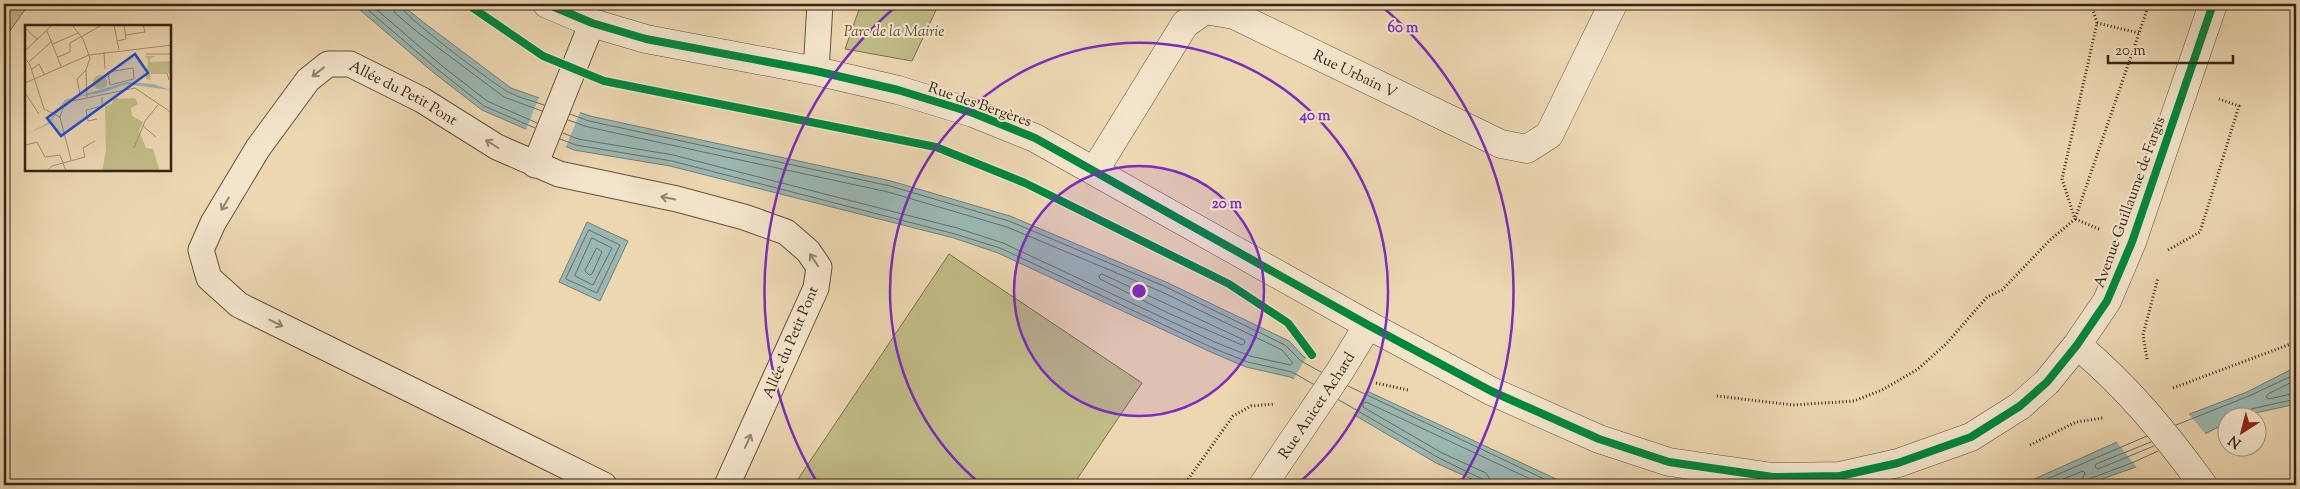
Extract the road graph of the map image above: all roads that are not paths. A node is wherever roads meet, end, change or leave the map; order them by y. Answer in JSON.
{"nodes":[{"id":1,"x":547,"y":4,"type":"edge"},
{"id":2,"x":820,"y":4,"type":"edge"},
{"id":3,"x":1612,"y":4,"type":"edge"},
{"id":4,"x":2213,"y":4,"type":"edge"},
{"id":5,"x":592,"y":23,"type":"junction"},
{"id":6,"x":816,"y":71,"type":"junction"},
{"id":7,"x":540,"y":154,"type":"junction"},
{"id":8,"x":1095,"y":170,"type":"junction"},
{"id":9,"x":1368,"y":324,"type":"junction"},
{"id":10,"x":2077,"y":345,"type":"junction"},
{"id":11,"x":604,"y":485,"type":"edge"},
{"id":12,"x":728,"y":485,"type":"edge"},
{"id":13,"x":1263,"y":485,"type":"edge"},
{"id":14,"x":2203,"y":485,"type":"edge"}],
"edges":[{"from":1,"to":5,"type":"street","name":"Rue des Bergères"},
{"from":2,"to":6,"type":"lane"},
{"from":3,"to":8,"type":"street","name":"Rue Urbain V"},
{"from":4,"to":10,"type":"street","name":"Avenue Guillaume de Fargis"},
{"from":5,"to":6,"type":"street","name":"Rue des Bergères"},
{"from":5,"to":7,"type":"lane"},
{"from":6,"to":8,"type":"street","name":"Rue des Bergères"},
{"from":7,"to":11,"type":"lane","name":"Allée du Petit Pont","one_way":true},
{"from":12,"to":7,"type":"lane","name":"Allée du Petit Pont","one_way":true},
{"from":8,"to":9,"type":"street","name":"Rue des Bergères"},
{"from":9,"to":10,"type":"street","name":"Avenue Guillaume de Fargis"},
{"from":9,"to":13,"type":"street","name":"Rue Anicet Achard"},
{"from":10,"to":14,"type":"street"}]}
